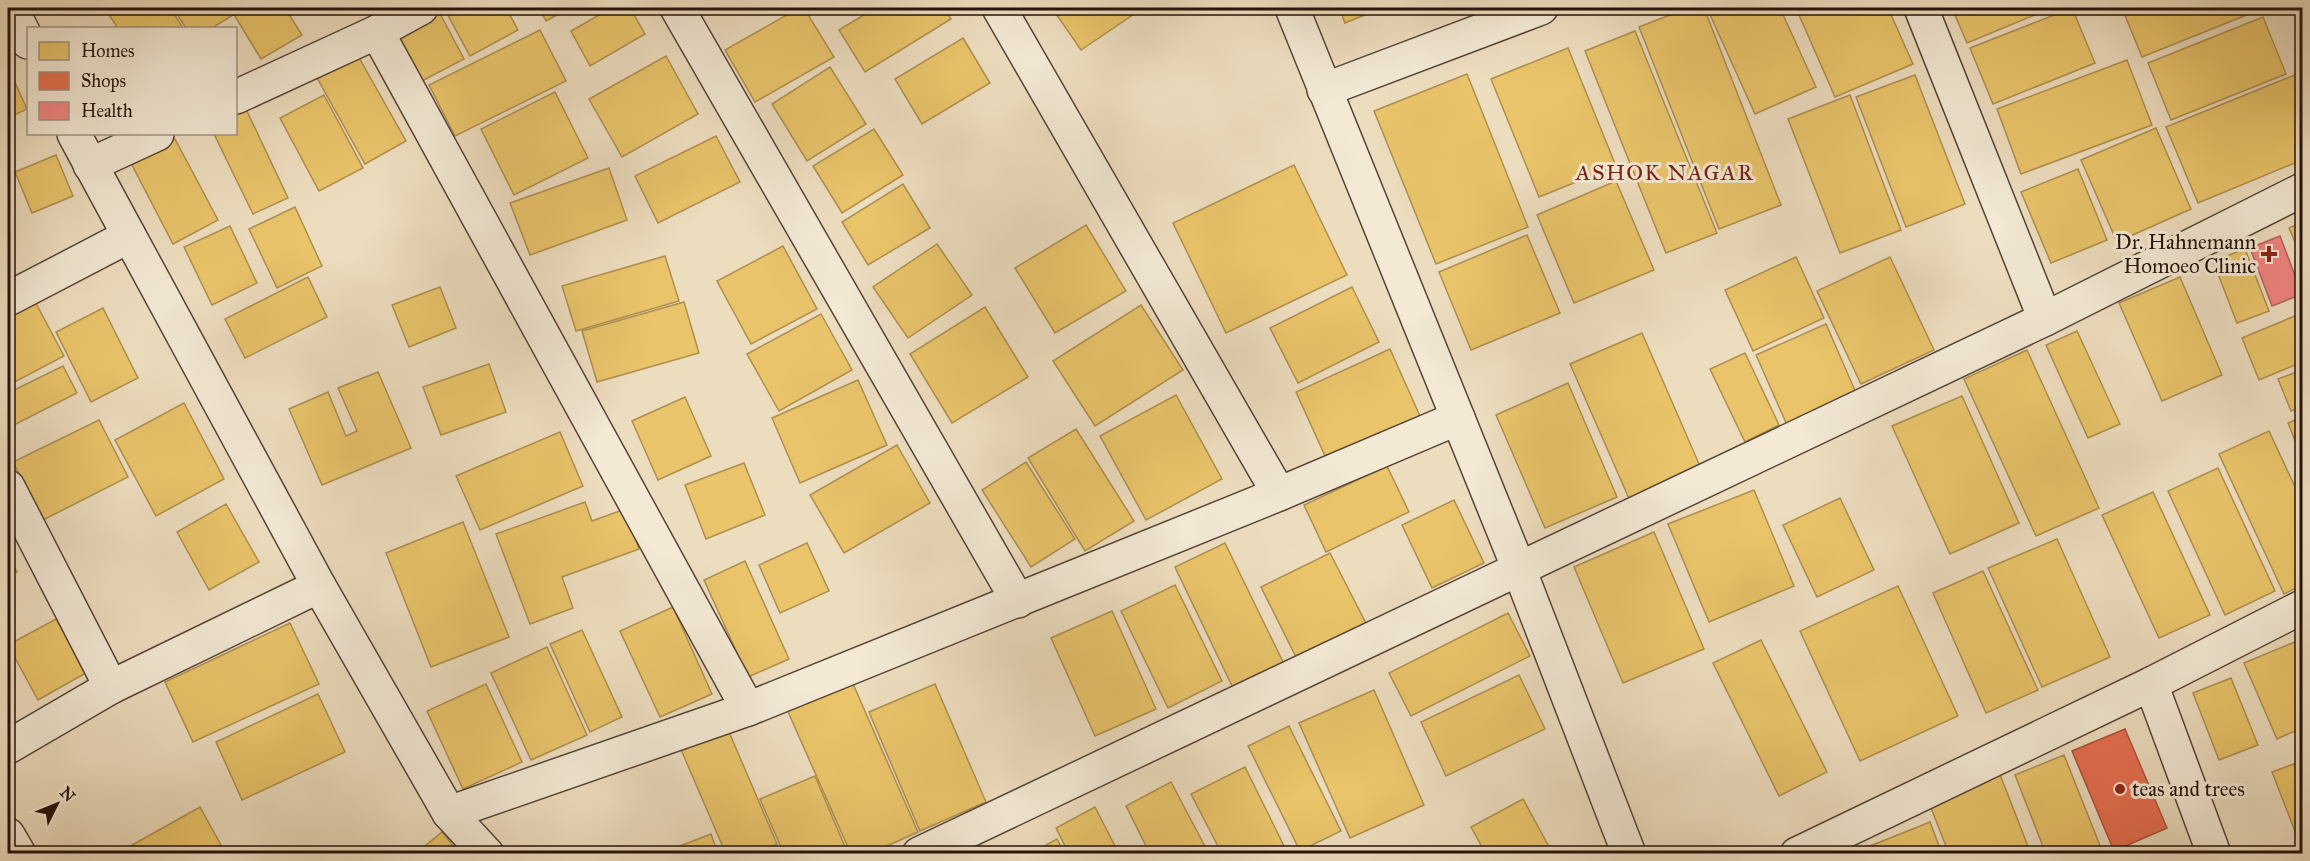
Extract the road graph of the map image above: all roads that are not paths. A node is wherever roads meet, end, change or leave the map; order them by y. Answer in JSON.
{"nodes":[{"id":1,"x":11,"y":8,"type":"edge"},
{"id":2,"x":421,"y":8,"type":"edge"},
{"id":3,"x":677,"y":8,"type":"edge"},
{"id":4,"x":999,"y":8,"type":"edge"},
{"id":5,"x":1292,"y":8,"type":"edge"},
{"id":6,"x":1541,"y":8,"type":"edge"},
{"id":7,"x":1921,"y":8,"type":"edge"},
{"id":8,"x":377,"y":32,"type":"junction"},
{"id":9,"x":27,"y":40,"type":"edge"},
{"id":10,"x":1324,"y":90,"type":"junction"},
{"id":11,"x":237,"y":97,"type":"edge"},
{"id":12,"x":75,"y":135,"type":"edge"},
{"id":13,"x":156,"y":135,"type":"edge"},
{"id":14,"x":90,"y":165,"type":"junction"},
{"id":15,"x":2302,"y":190,"type":"edge"},
{"id":16,"x":129,"y":236,"type":"junction"},
{"id":17,"x":8,"y":299,"type":"edge"},
{"id":18,"x":2045,"y":319,"type":"junction"},
{"id":19,"x":1458,"y":418,"type":"junction"},
{"id":20,"x":8,"y":487,"type":"edge"},
{"id":21,"x":1279,"y":494,"type":"junction"},
{"id":22,"x":1519,"y":569,"type":"junction"},
{"id":23,"x":319,"y":586,"type":"junction"},
{"id":24,"x":1018,"y":601,"type":"junction"},
{"id":25,"x":2302,"y":607,"type":"edge"},
{"id":26,"x":2151,"y":684,"type":"junction"},
{"id":27,"x":111,"y":687,"type":"junction"},
{"id":28,"x":748,"y":708,"type":"junction"},
{"id":29,"x":8,"y":747,"type":"edge"},
{"id":30,"x":449,"y":813,"type":"junction"},
{"id":31,"x":8,"y":835,"type":"edge"},
{"id":32,"x":20,"y":854,"type":"edge"},
{"id":33,"x":487,"y":854,"type":"edge"},
{"id":34,"x":920,"y":854,"type":"edge"},
{"id":35,"x":1629,"y":854,"type":"edge"},
{"id":36,"x":1797,"y":854,"type":"edge"},
{"id":37,"x":2214,"y":854,"type":"edge"}],
"edges":[{"from":1,"to":9,"type":"street"},
{"from":2,"to":8,"type":"street"},
{"from":3,"to":24,"type":"street"},
{"from":4,"to":21,"type":"street"},
{"from":5,"to":10,"type":"street"},
{"from":6,"to":10,"type":"street"},
{"from":7,"to":18,"type":"street"},
{"from":8,"to":11,"type":"street"},
{"from":8,"to":28,"type":"street"},
{"from":10,"to":19,"type":"street"},
{"from":12,"to":14,"type":"street"},
{"from":13,"to":14,"type":"street"},
{"from":14,"to":16,"type":"street"},
{"from":15,"to":18,"type":"street"},
{"from":16,"to":17,"type":"street"},
{"from":16,"to":23,"type":"street"},
{"from":18,"to":22,"type":"street"},
{"from":19,"to":21,"type":"street"},
{"from":19,"to":22,"type":"street"},
{"from":20,"to":27,"type":"street"},
{"from":21,"to":24,"type":"street"},
{"from":22,"to":34,"type":"street"},
{"from":22,"to":35,"type":"street"},
{"from":23,"to":27,"type":"street"},
{"from":23,"to":30,"type":"street"},
{"from":24,"to":28,"type":"street"},
{"from":25,"to":26,"type":"street"},
{"from":26,"to":36,"type":"street"},
{"from":26,"to":37,"type":"street"},
{"from":27,"to":29,"type":"street"},
{"from":28,"to":30,"type":"street"},
{"from":30,"to":33,"type":"street"},
{"from":31,"to":32,"type":"street"}]}
